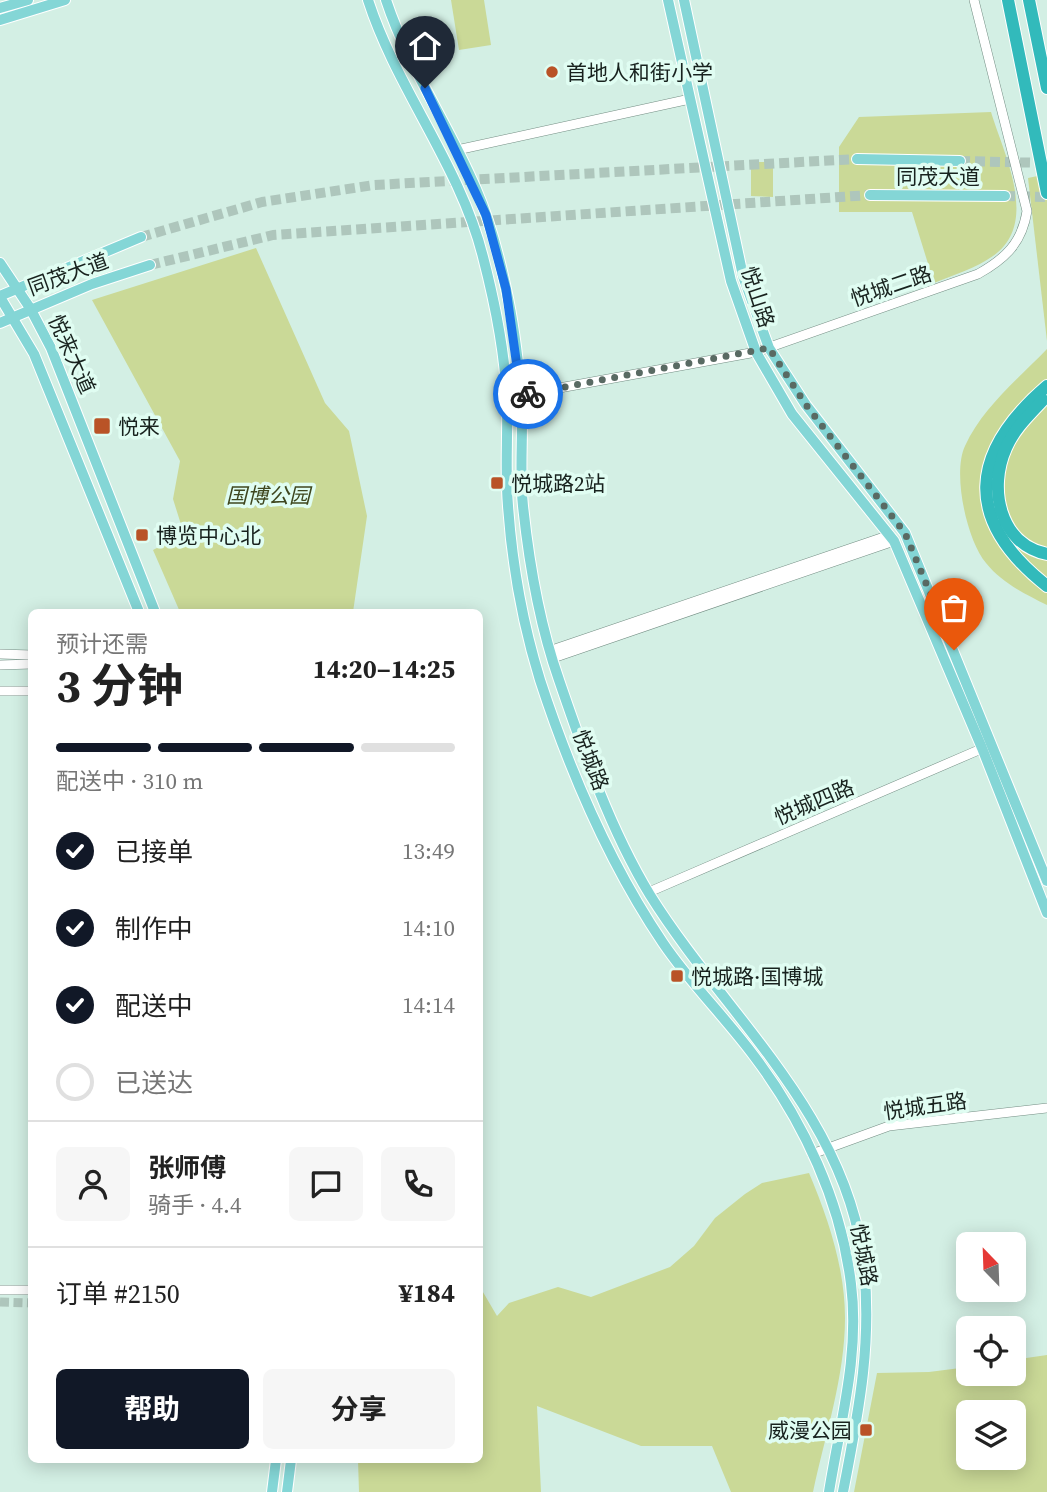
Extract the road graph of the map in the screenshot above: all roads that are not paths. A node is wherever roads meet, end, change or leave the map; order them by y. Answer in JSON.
{"nodes":[{"id":1,"x":28,"y":0,"type":"edge"},
{"id":2,"x":65,"y":0,"type":"edge"},
{"id":3,"x":368,"y":0,"type":"edge"},
{"id":4,"x":386,"y":0,"type":"edge"},
{"id":5,"x":668,"y":0,"type":"edge"},
{"id":6,"x":684,"y":0,"type":"edge"},
{"id":7,"x":974,"y":0,"type":"edge"},
{"id":8,"x":1008,"y":0,"type":"edge"},
{"id":9,"x":1029,"y":0,"type":"edge"},
{"id":10,"x":0,"y":8,"type":"edge"},
{"id":11,"x":1032,"y":14,"type":"junction"},
{"id":12,"x":0,"y":20,"type":"edge"},
{"id":13,"x":1047,"y":50,"type":"edge"},
{"id":14,"x":1047,"y":88,"type":"edge"},
{"id":15,"x":690,"y":99,"type":"junction"},
{"id":16,"x":457,"y":150,"type":"junction"},
{"id":17,"x":857,"y":159,"type":"tunnel mouth"},
{"id":18,"x":960,"y":161,"type":"tunnel mouth"},
{"id":19,"x":1047,"y":193,"type":"edge"},
{"id":20,"x":870,"y":195,"type":"tunnel mouth"},
{"id":21,"x":1005,"y":196,"type":"tunnel mouth"},
{"id":22,"x":141,"y":237,"type":"tunnel mouth"},
{"id":23,"x":0,"y":263,"type":"edge"},
{"id":24,"x":150,"y":265,"type":"tunnel mouth"},
{"id":25,"x":17,"y":288,"type":"junction"},
{"id":26,"x":0,"y":297,"type":"edge"},
{"id":27,"x":30,"y":308,"type":"junction"},
{"id":28,"x":12,"y":316,"type":"junction"},
{"id":29,"x":0,"y":323,"type":"edge"},
{"id":30,"x":769,"y":348,"type":"junction"},
{"id":31,"x":756,"y":352,"type":"junction"},
{"id":32,"x":1045,"y":393,"type":"edge"},
{"id":33,"x":521,"y":395,"type":"junction"},
{"id":34,"x":892,"y":538,"type":"junction"},
{"id":35,"x":1047,"y":554,"type":"edge"},
{"id":36,"x":1047,"y":586,"type":"edge"},
{"id":37,"x":138,"y":609,"type":"edge"},
{"id":38,"x":154,"y":609,"type":"edge"},
{"id":39,"x":0,"y":654,"type":"edge"},
{"id":40,"x":28,"y":654,"type":"edge"},
{"id":41,"x":552,"y":654,"type":"junction"},
{"id":42,"x":28,"y":664,"type":"edge"},
{"id":43,"x":0,"y":665,"type":"edge"},
{"id":44,"x":1,"y":691,"type":"edge"},
{"id":45,"x":28,"y":691,"type":"edge"},
{"id":46,"x":993,"y":743,"type":"junction"},
{"id":47,"x":982,"y":748,"type":"junction"},
{"id":48,"x":1047,"y":881,"type":"edge"},
{"id":49,"x":649,"y":892,"type":"junction"},
{"id":50,"x":1047,"y":913,"type":"edge"},
{"id":51,"x":1047,"y":1108,"type":"edge"},
{"id":52,"x":826,"y":1148,"type":"junction"},
{"id":53,"x":813,"y":1154,"type":"junction"},
{"id":54,"x":0,"y":1290,"type":"edge"},
{"id":55,"x":28,"y":1290,"type":"edge"},
{"id":56,"x":276,"y":1463,"type":"edge"},
{"id":57,"x":291,"y":1463,"type":"edge"},
{"id":58,"x":272,"y":1492,"type":"edge"},
{"id":59,"x":287,"y":1492,"type":"edge"},
{"id":60,"x":829,"y":1492,"type":"edge"},
{"id":61,"x":844,"y":1492,"type":"edge"}],
"edges":[{"from":1,"to":10,"type":"main road"},
{"from":2,"to":12,"type":"main road"},
{"from":3,"to":53,"type":"main road","name":"悦城路"},
{"from":4,"to":16,"type":"main road","name":"悦城路"},
{"from":5,"to":15,"type":"main road","name":"悦山路"},
{"from":6,"to":30,"type":"main road","name":"悦山路"},
{"from":7,"to":30,"type":"street","name":"悦城二路"},
{"from":8,"to":19,"type":"highway"},
{"from":9,"to":11,"type":"highway"},
{"from":11,"to":13,"type":"highway"},
{"from":11,"to":14,"type":"highway"},
{"from":15,"to":16,"type":"street"},
{"from":15,"to":31,"type":"main road","name":"悦山路"},
{"from":16,"to":33,"type":"main road","name":"悦城路"},
{"from":17,"to":18,"type":"main road","name":"同茂大道"},
{"from":20,"to":21,"type":"main road","name":"同茂大道"},
{"from":22,"to":25,"type":"main road","name":"同茂大道"},
{"from":23,"to":25,"type":"main road","name":"悦来大道"},
{"from":24,"to":27,"type":"main road","name":"同茂大道"},
{"from":25,"to":26,"type":"main road","name":"同茂大道"},
{"from":25,"to":27,"type":"main road","name":"悦来大道"},
{"from":26,"to":28,"type":"main road","name":"悦来大道"},
{"from":27,"to":28,"type":"main road","name":"同茂大道"},
{"from":27,"to":38,"type":"main road","name":"悦来大道"},
{"from":28,"to":29,"type":"main road","name":"同茂大道"},
{"from":28,"to":37,"type":"main road","name":"悦来大道"},
{"from":30,"to":31,"type":"street","name":"悦城二路"},
{"from":30,"to":46,"type":"main road","name":"悦山路"},
{"from":31,"to":33,"type":"street","name":"悦城二路"},
{"from":31,"to":34,"type":"main road","name":"悦山路"},
{"from":32,"to":35,"type":"highway"},
{"from":32,"to":36,"type":"highway"},
{"from":33,"to":41,"type":"main road","name":"悦城路"},
{"from":34,"to":41,"type":"street"},
{"from":34,"to":47,"type":"main road","name":"悦山路"},
{"from":39,"to":40,"type":"street"},
{"from":41,"to":49,"type":"main road","name":"悦城路"},
{"from":42,"to":43,"type":"street"},
{"from":44,"to":45,"type":"street"},
{"from":46,"to":47,"type":"street","name":"悦城四路"},
{"from":46,"to":48,"type":"main road","name":"悦山路"},
{"from":47,"to":49,"type":"street","name":"悦城四路"},
{"from":47,"to":50,"type":"main road","name":"悦山路"},
{"from":49,"to":52,"type":"main road","name":"悦城路"},
{"from":51,"to":52,"type":"street","name":"悦城五路"},
{"from":52,"to":53,"type":"street","name":"悦城五路"},
{"from":52,"to":61,"type":"main road","name":"悦城路"},
{"from":53,"to":60,"type":"main road","name":"悦城路"},
{"from":54,"to":55,"type":"street"},
{"from":56,"to":58,"type":"main road"},
{"from":57,"to":59,"type":"main road"}]}
